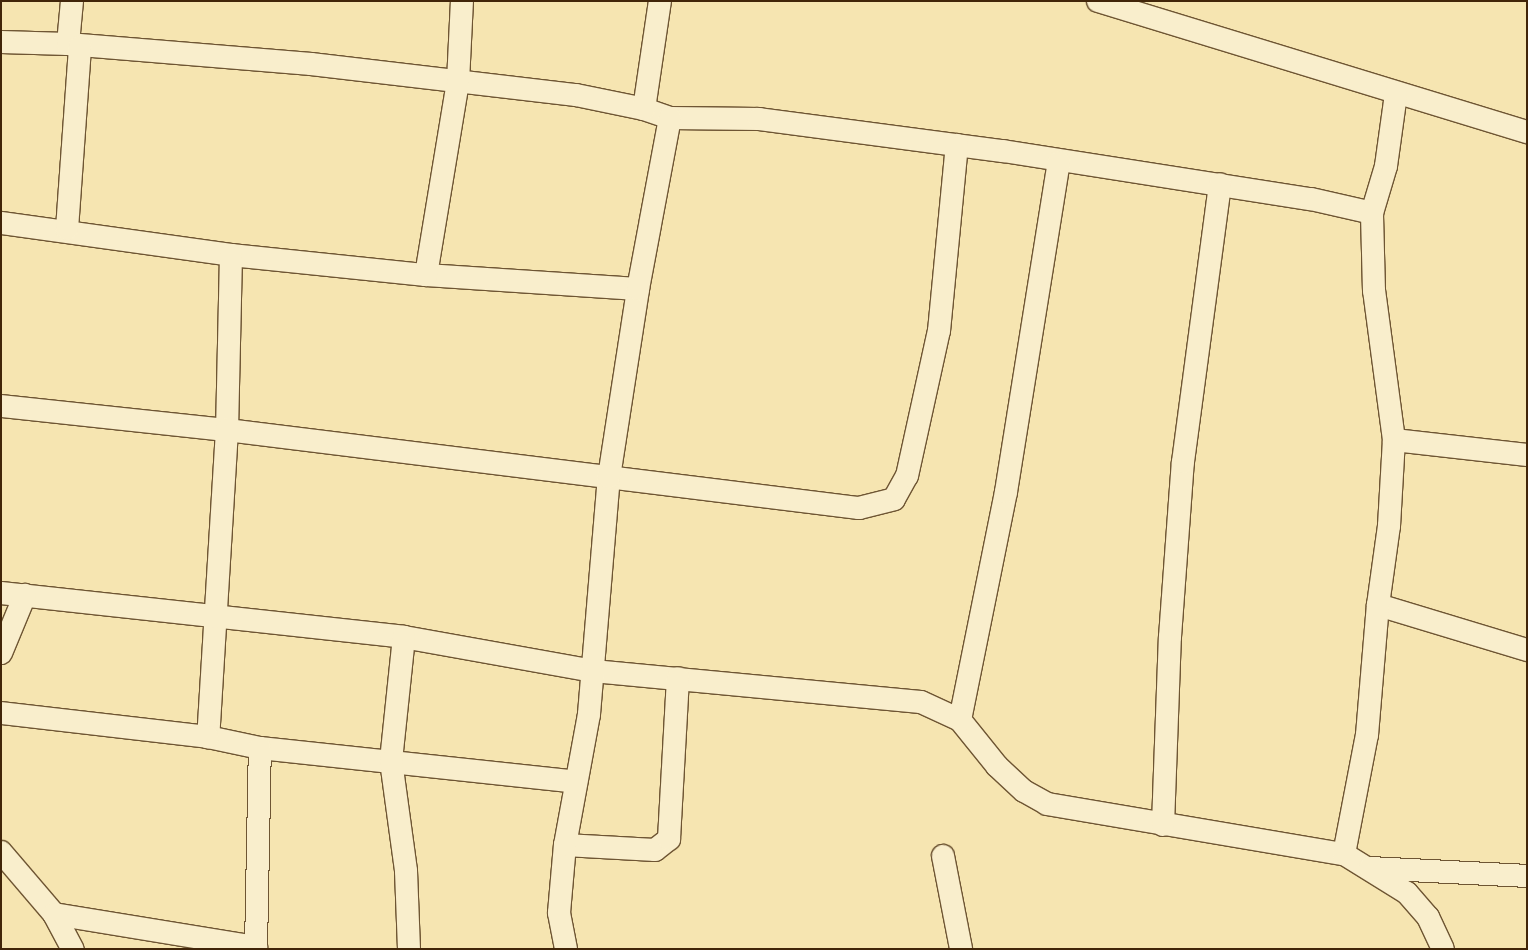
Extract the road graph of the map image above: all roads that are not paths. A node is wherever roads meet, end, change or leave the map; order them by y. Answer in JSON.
{"nodes":[{"id":1,"x":72,"y":1,"type":"edge"},
{"id":2,"x":462,"y":1,"type":"edge"},
{"id":3,"x":660,"y":1,"type":"edge"},
{"id":4,"x":1098,"y":1,"type":"edge"},
{"id":5,"x":1,"y":42,"type":"edge"},
{"id":6,"x":74,"y":45,"type":"junction"},
{"id":7,"x":458,"y":82,"type":"junction"},
{"id":8,"x":1396,"y":94,"type":"junction"},
{"id":9,"x":644,"y":109,"type":"junction"},
{"id":10,"x":670,"y":118,"type":"junction"},
{"id":11,"x":1527,"y":132,"type":"edge"},
{"id":12,"x":957,"y":145,"type":"junction"},
{"id":13,"x":1059,"y":162,"type":"junction"},
{"id":14,"x":1220,"y":184,"type":"junction"},
{"id":15,"x":1372,"y":212,"type":"junction"},
{"id":16,"x":1,"y":223,"type":"edge"},
{"id":17,"x":67,"y":229,"type":"junction"},
{"id":18,"x":231,"y":255,"type":"junction"},
{"id":19,"x":426,"y":275,"type":"junction"},
{"id":20,"x":638,"y":289,"type":"junction"},
{"id":21,"x":1,"y":406,"type":"edge"},
{"id":22,"x":227,"y":430,"type":"junction"},
{"id":23,"x":1394,"y":440,"type":"junction"},
{"id":24,"x":1527,"y":455,"type":"edge"},
{"id":25,"x":609,"y":477,"type":"junction"},
{"id":26,"x":1,"y":593,"type":"edge"},
{"id":27,"x":25,"y":595,"type":"junction"},
{"id":28,"x":1378,"y":605,"type":"junction"},
{"id":29,"x":214,"y":616,"type":"junction"},
{"id":30,"x":404,"y":637,"type":"junction"},
{"id":31,"x":1527,"y":650,"type":"edge"},
{"id":32,"x":1,"y":653,"type":"edge"},
{"id":33,"x":593,"y":671,"type":"junction"},
{"id":34,"x":678,"y":678,"type":"junction"},
{"id":35,"x":1,"y":713,"type":"edge"},
{"id":36,"x":960,"y":720,"type":"junction"},
{"id":37,"x":208,"y":737,"type":"junction"},
{"id":38,"x":260,"y":748,"type":"junction"},
{"id":39,"x":391,"y":761,"type":"junction"},
{"id":40,"x":576,"y":782,"type":"junction"},
{"id":41,"x":1163,"y":825,"type":"junction"},
{"id":42,"x":565,"y":845,"type":"junction"},
{"id":43,"x":1,"y":852,"type":"edge"},
{"id":44,"x":1344,"y":854,"type":"junction"},
{"id":45,"x":943,"y":856,"type":"dead end"},
{"id":46,"x":1370,"y":868,"type":"junction"},
{"id":47,"x":1527,"y":876,"type":"edge"},
{"id":48,"x":54,"y":914,"type":"junction"},
{"id":49,"x":256,"y":948,"type":"edge"},
{"id":50,"x":73,"y":949,"type":"edge"},
{"id":51,"x":409,"y":949,"type":"edge"},
{"id":52,"x":566,"y":949,"type":"edge"},
{"id":53,"x":961,"y":949,"type":"edge"},
{"id":54,"x":1443,"y":949,"type":"edge"}],
"edges":[{"from":1,"to":6,"type":"street"},
{"from":2,"to":7,"type":"street"},
{"from":3,"to":9,"type":"street"},
{"from":4,"to":8,"type":"street"},
{"from":5,"to":6,"type":"street"},
{"from":6,"to":7,"type":"street"},
{"from":6,"to":17,"type":"street"},
{"from":7,"to":9,"type":"street"},
{"from":7,"to":19,"type":"street"},
{"from":8,"to":11,"type":"street"},
{"from":8,"to":15,"type":"street"},
{"from":9,"to":10,"type":"street"},
{"from":10,"to":12,"type":"street"},
{"from":10,"to":20,"type":"street"},
{"from":12,"to":13,"type":"street"},
{"from":12,"to":25,"type":"street"},
{"from":13,"to":14,"type":"street"},
{"from":13,"to":36,"type":"street"},
{"from":14,"to":15,"type":"street"},
{"from":14,"to":41,"type":"street"},
{"from":15,"to":23,"type":"street"},
{"from":16,"to":17,"type":"street"},
{"from":17,"to":18,"type":"street"},
{"from":18,"to":19,"type":"street"},
{"from":18,"to":22,"type":"street"},
{"from":19,"to":20,"type":"street"},
{"from":20,"to":25,"type":"street"},
{"from":21,"to":22,"type":"street"},
{"from":22,"to":25,"type":"street"},
{"from":22,"to":29,"type":"street"},
{"from":23,"to":24,"type":"street"},
{"from":23,"to":28,"type":"street"},
{"from":25,"to":33,"type":"street"},
{"from":26,"to":27,"type":"street"},
{"from":27,"to":29,"type":"street"},
{"from":27,"to":32,"type":"street"},
{"from":28,"to":31,"type":"street"},
{"from":28,"to":44,"type":"street"},
{"from":29,"to":30,"type":"street"},
{"from":29,"to":37,"type":"street"},
{"from":30,"to":33,"type":"street"},
{"from":30,"to":39,"type":"street"},
{"from":33,"to":34,"type":"street"},
{"from":33,"to":40,"type":"street"},
{"from":34,"to":36,"type":"street"},
{"from":34,"to":42,"type":"street"},
{"from":35,"to":37,"type":"street"},
{"from":36,"to":41,"type":"street"},
{"from":37,"to":38,"type":"street"},
{"from":38,"to":39,"type":"street"},
{"from":38,"to":49,"type":"street"},
{"from":39,"to":40,"type":"street"},
{"from":39,"to":51,"type":"street"},
{"from":40,"to":42,"type":"street"},
{"from":41,"to":44,"type":"street"},
{"from":42,"to":52,"type":"street"},
{"from":43,"to":48,"type":"street"},
{"from":44,"to":46,"type":"street"},
{"from":45,"to":53,"type":"street"},
{"from":46,"to":47,"type":"street"},
{"from":46,"to":54,"type":"street"},
{"from":48,"to":49,"type":"street"},
{"from":48,"to":50,"type":"street"}]}
